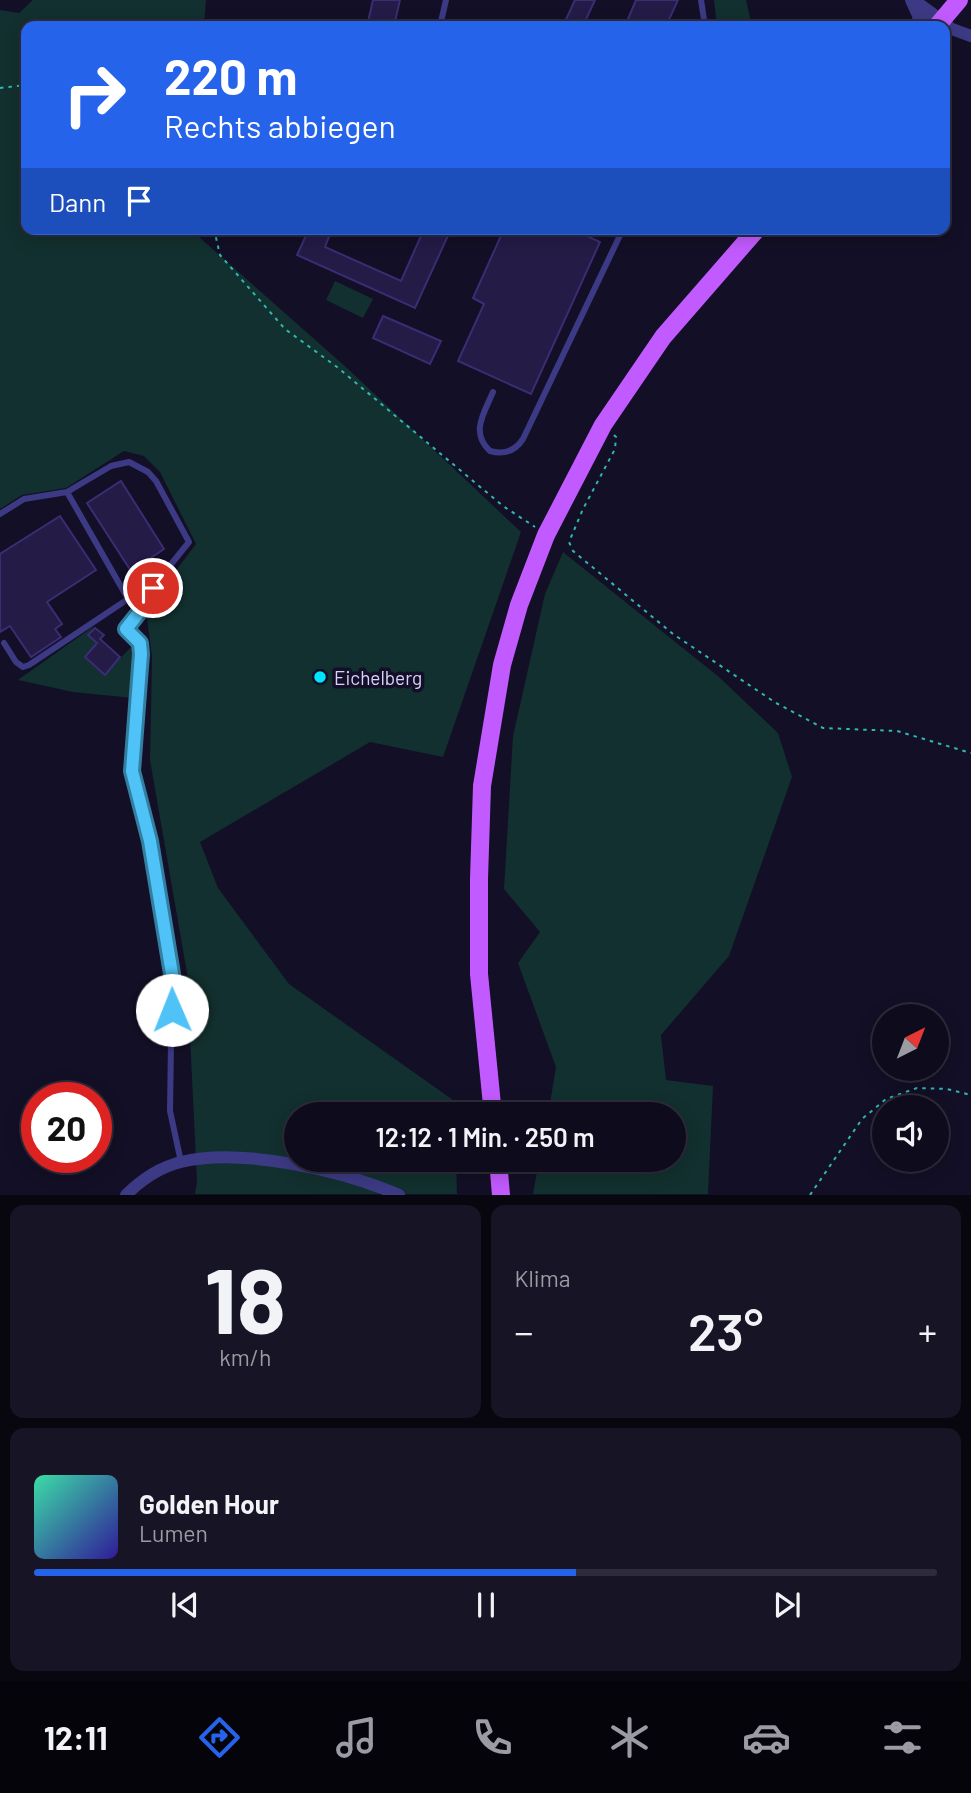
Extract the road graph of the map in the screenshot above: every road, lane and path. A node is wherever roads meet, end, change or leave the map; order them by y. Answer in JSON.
{"nodes":[{"id":1,"x":446,"y":0,"type":"edge"},
{"id":2,"x":701,"y":0,"type":"edge"},
{"id":3,"x":912,"y":0,"type":"edge"},
{"id":4,"x":959,"y":0,"type":"edge"},
{"id":5,"x":971,"y":9,"type":"edge"},
{"id":6,"x":441,"y":21,"type":"edge"},
{"id":7,"x":704,"y":21,"type":"edge"},
{"id":8,"x":919,"y":21,"type":"edge"},
{"id":9,"x":936,"y":21,"type":"edge"},
{"id":10,"x":942,"y":21,"type":"edge"},
{"id":11,"x":950,"y":28,"type":"edge"},
{"id":12,"x":971,"y":36,"type":"edge"},
{"id":13,"x":21,"y":86,"type":"edge"},
{"id":14,"x":0,"y":88,"type":"edge"},
{"id":15,"x":215,"y":235,"type":"edge"},
{"id":16,"x":620,"y":235,"type":"edge"},
{"id":17,"x":752,"y":235,"type":"edge"},
{"id":18,"x":493,"y":392,"type":"dead end"},
{"id":19,"x":603,"y":425,"type":"junction"},
{"id":20,"x":67,"y":492,"type":"junction"},
{"id":21,"x":0,"y":514,"type":"edge"},
{"id":22,"x":546,"y":535,"type":"junction"},
{"id":23,"x":128,"y":599,"type":"junction"},
{"id":24,"x":139,"y":604,"type":"junction"},
{"id":25,"x":4,"y":643,"type":"dead end"},
{"id":26,"x":971,"y":754,"type":"edge"},
{"id":27,"x":971,"y":1095,"type":"edge"},
{"id":28,"x":492,"y":1102,"type":"edge"},
{"id":29,"x":181,"y":1162,"type":"junction"},
{"id":30,"x":499,"y":1172,"type":"edge"},
{"id":31,"x":126,"y":1195,"type":"edge"},
{"id":32,"x":399,"y":1195,"type":"edge"},
{"id":33,"x":501,"y":1195,"type":"edge"},
{"id":34,"x":810,"y":1195,"type":"edge"}],
"edges":[{"from":1,"to":6,"type":"lane"},
{"from":2,"to":7,"type":"lane"},
{"from":3,"to":8,"type":"street"},
{"from":3,"to":9,"type":"street"},
{"from":4,"to":5,"type":"street"},
{"from":4,"to":10,"type":"main road"},
{"from":11,"to":12,"type":"street"},
{"from":13,"to":14,"type":"path"},
{"from":15,"to":22,"type":"path"},
{"from":16,"to":18,"type":"lane"},
{"from":17,"to":19,"type":"main road"},
{"from":19,"to":22,"type":"main road"},
{"from":19,"to":26,"type":"path"},
{"from":20,"to":21,"type":"lane"},
{"from":20,"to":23,"type":"lane"},
{"from":20,"to":24,"type":"lane"},
{"from":22,"to":28,"type":"main road"},
{"from":23,"to":24,"type":"lane"},
{"from":23,"to":25,"type":"lane"},
{"from":24,"to":29,"type":"lane"},
{"from":27,"to":34,"type":"path"},
{"from":29,"to":31,"type":"street"},
{"from":29,"to":32,"type":"street"},
{"from":30,"to":33,"type":"main road"}]}
